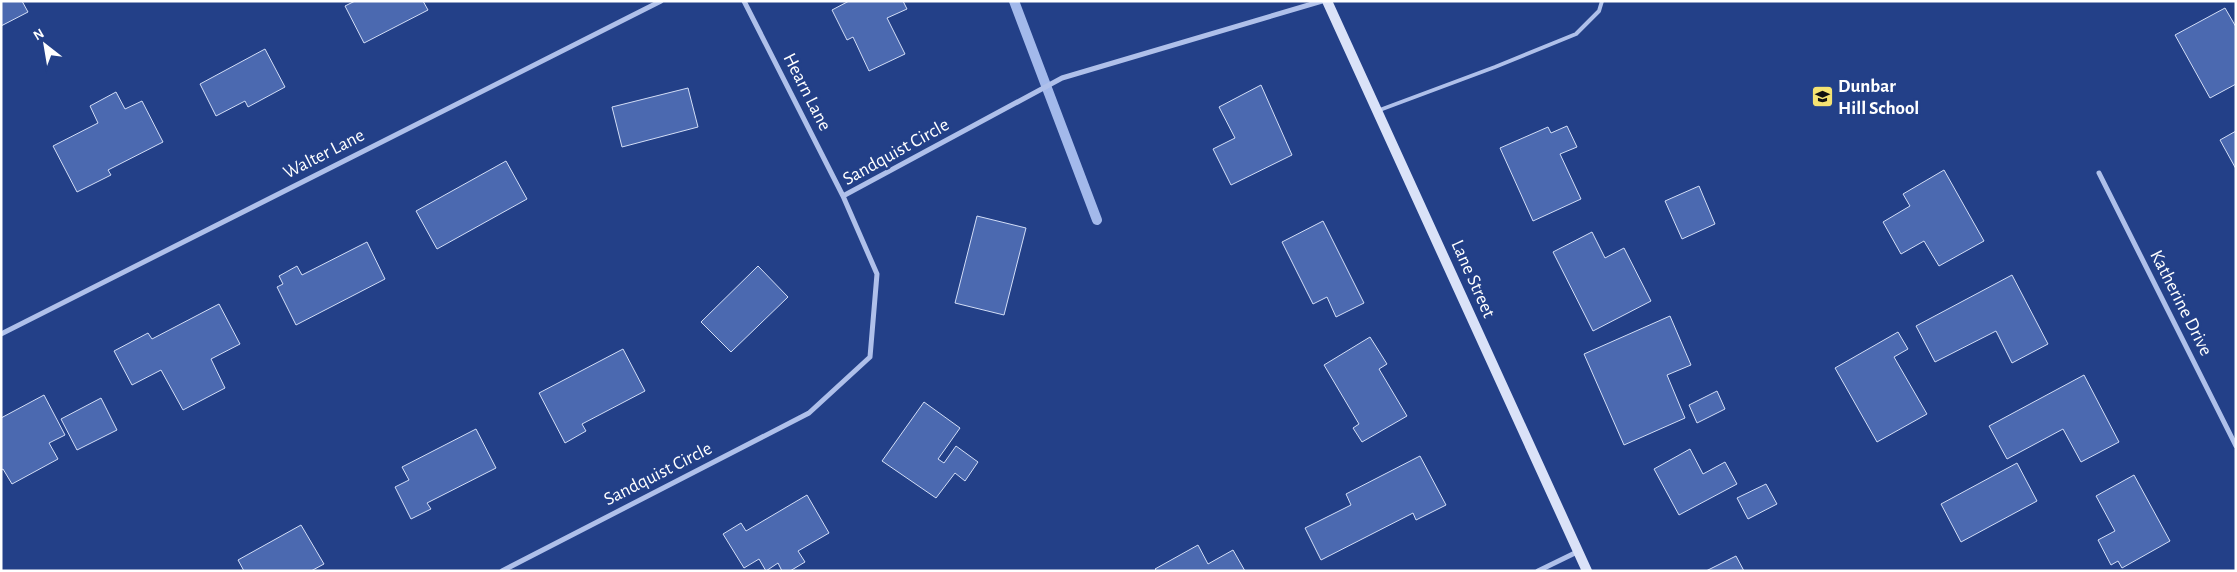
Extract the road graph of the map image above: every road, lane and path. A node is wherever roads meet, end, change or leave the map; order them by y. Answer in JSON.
{"nodes":[{"id":1,"x":661,"y":1,"type":"edge"},
{"id":2,"x":744,"y":1,"type":"edge"},
{"id":3,"x":1322,"y":1,"type":"edge"},
{"id":4,"x":1327,"y":1,"type":"edge"},
{"id":5,"x":1602,"y":1,"type":"edge"},
{"id":6,"x":1377,"y":111,"type":"junction"},
{"id":7,"x":2099,"y":174,"type":"dead end"},
{"id":8,"x":843,"y":196,"type":"junction"},
{"id":9,"x":1,"y":334,"type":"edge"},
{"id":10,"x":2236,"y":446,"type":"edge"},
{"id":11,"x":1577,"y":552,"type":"junction"},
{"id":12,"x":502,"y":571,"type":"edge"},
{"id":13,"x":1538,"y":571,"type":"edge"},
{"id":14,"x":1587,"y":571,"type":"edge"}],
"edges":[{"from":1,"to":9,"type":"street","name":"Walter Lane"},
{"from":2,"to":8,"type":"street","name":"Hearn Lane"},
{"from":3,"to":8,"type":"street","name":"Sandquist Circle"},
{"from":4,"to":6,"type":"street","name":"Lane Street"},
{"from":5,"to":6,"type":"lane"},
{"from":6,"to":11,"type":"street","name":"Lane Street"},
{"from":7,"to":10,"type":"street","name":"Katherine Drive"},
{"from":8,"to":12,"type":"street","name":"Sandquist Circle"},
{"from":11,"to":13,"type":"street"},
{"from":11,"to":14,"type":"street","name":"Lane Street"}]}
